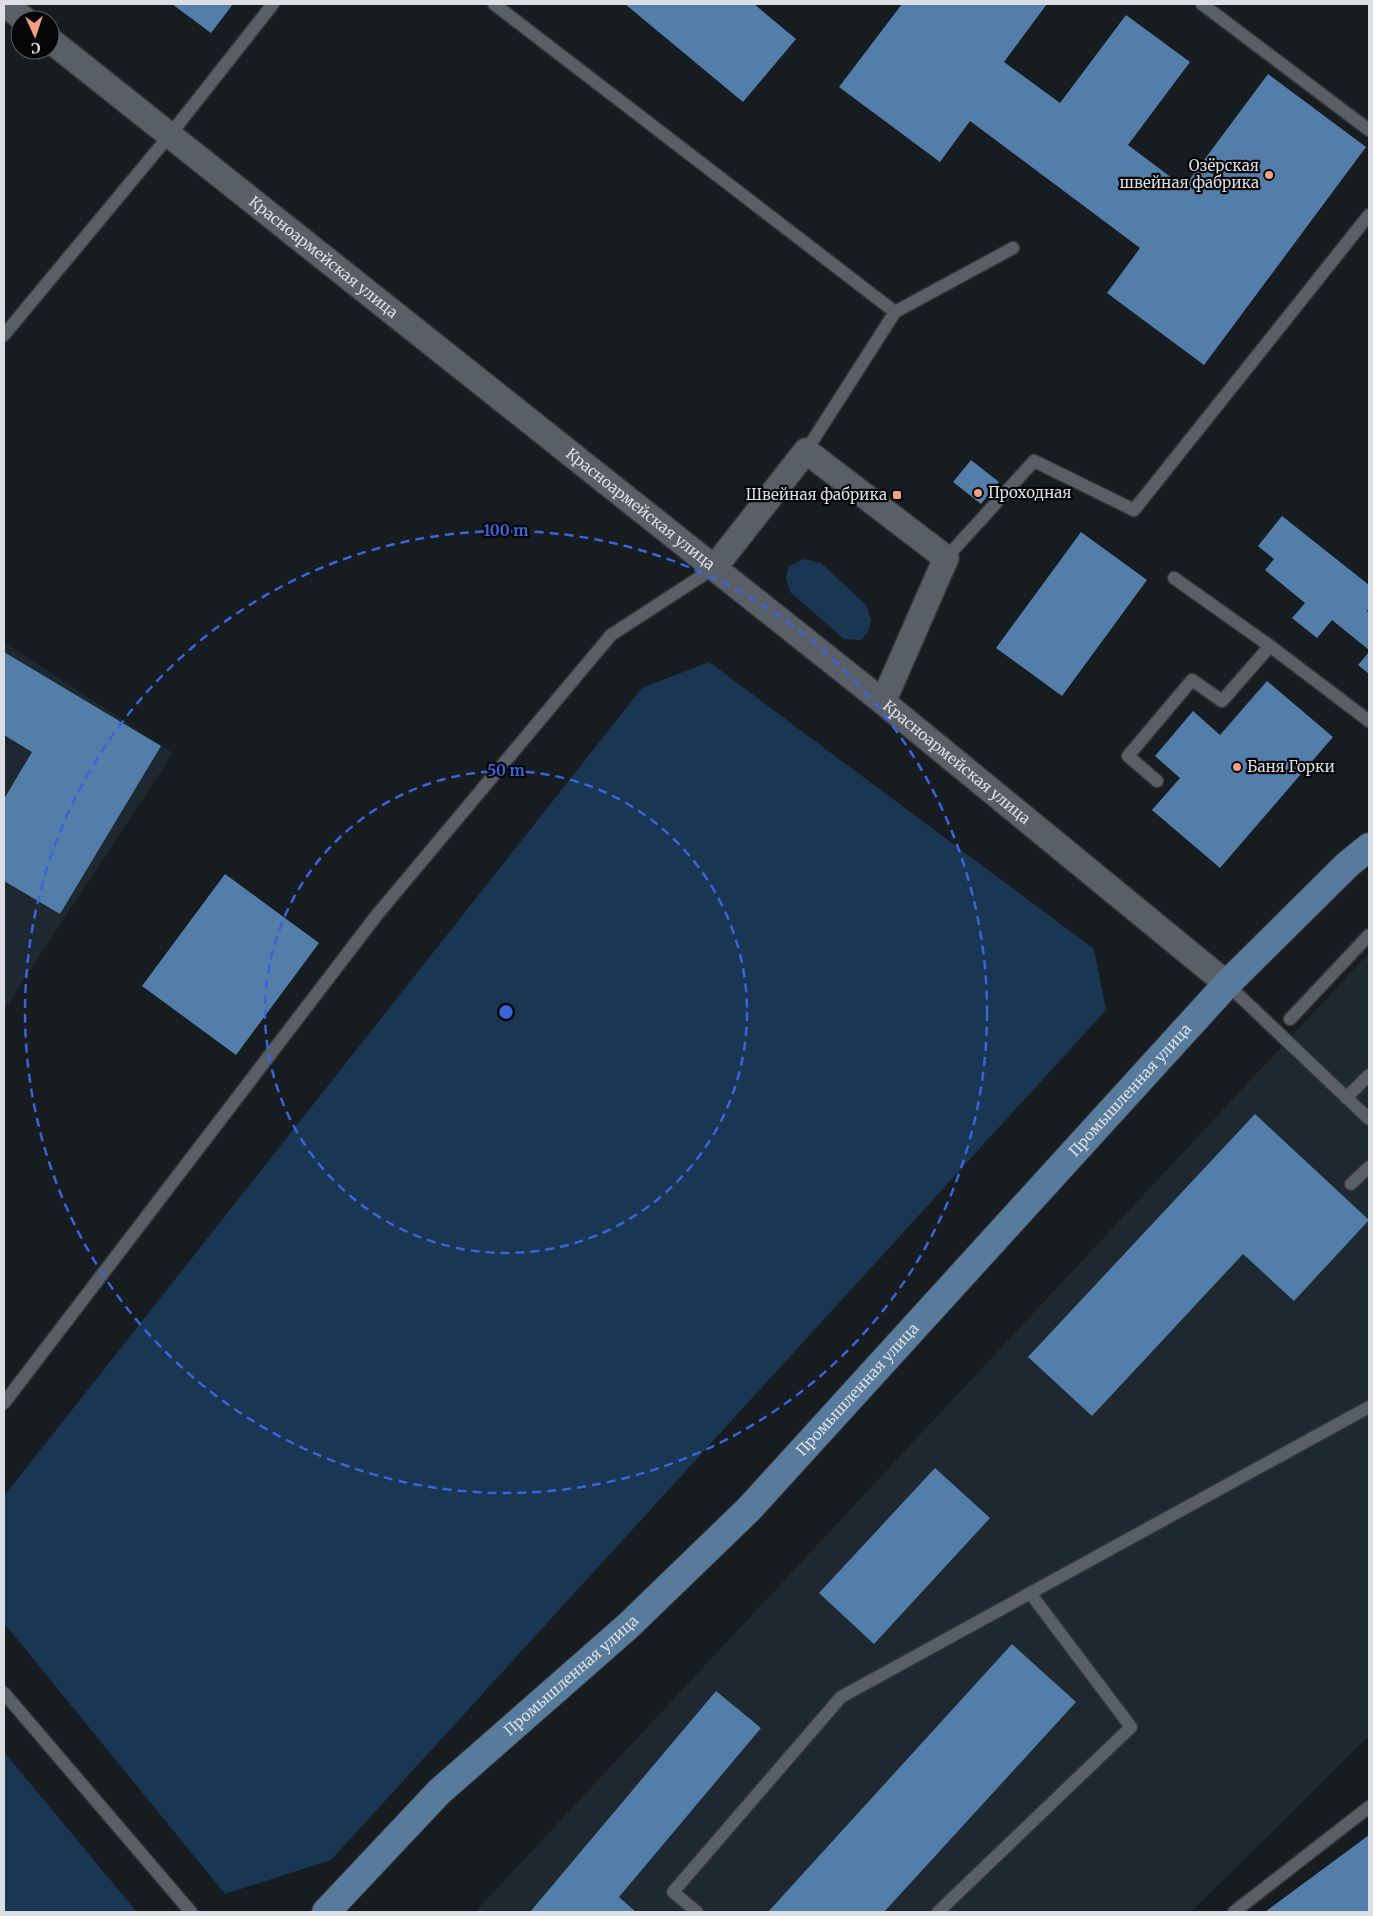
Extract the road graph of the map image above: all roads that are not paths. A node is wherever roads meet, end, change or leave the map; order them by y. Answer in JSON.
{"nodes":[{"id":1,"x":273,"y":4,"type":"edge"},
{"id":2,"x":494,"y":4,"type":"edge"},
{"id":3,"x":1202,"y":4,"type":"edge"},
{"id":4,"x":60,"y":48,"type":"edge"},
{"id":5,"x":1369,"y":130,"type":"edge"},
{"id":6,"x":168,"y":136,"type":"junction"},
{"id":7,"x":1369,"y":215,"type":"edge"},
{"id":8,"x":1013,"y":248,"type":"dead end"},
{"id":9,"x":895,"y":312,"type":"junction"},
{"id":10,"x":4,"y":335,"type":"edge"},
{"id":11,"x":806,"y":451,"type":"junction"},
{"id":12,"x":946,"y":558,"type":"junction"},
{"id":13,"x":714,"y":568,"type":"junction"},
{"id":14,"x":1174,"y":578,"type":"dead end"},
{"id":15,"x":1270,"y":646,"type":"junction"},
{"id":16,"x":883,"y":702,"type":"junction"},
{"id":17,"x":1369,"y":721,"type":"edge"},
{"id":18,"x":1157,"y":781,"type":"dead end"},
{"id":19,"x":1369,"y":847,"type":"edge"},
{"id":20,"x":1369,"y":935,"type":"edge"},
{"id":21,"x":1227,"y":984,"type":"junction"},
{"id":22,"x":1290,"y":1019,"type":"dead end"},
{"id":23,"x":1369,"y":1075,"type":"edge"},
{"id":24,"x":1346,"y":1098,"type":"junction"},
{"id":25,"x":1369,"y":1119,"type":"edge"},
{"id":26,"x":1369,"y":1167,"type":"edge"},
{"id":27,"x":1351,"y":1184,"type":"dead end"},
{"id":28,"x":4,"y":1403,"type":"edge"},
{"id":29,"x":1369,"y":1407,"type":"edge"},
{"id":30,"x":1030,"y":1593,"type":"junction"},
{"id":31,"x":4,"y":1693,"type":"edge"},
{"id":32,"x":1369,"y":1808,"type":"edge"},
{"id":33,"x":191,"y":1912,"type":"edge"},
{"id":34,"x":326,"y":1912,"type":"edge"},
{"id":35,"x":696,"y":1912,"type":"edge"},
{"id":36,"x":938,"y":1912,"type":"edge"},
{"id":37,"x":1234,"y":1912,"type":"edge"}],
"edges":[{"from":1,"to":6,"type":"lane"},
{"from":2,"to":9,"type":"lane"},
{"from":3,"to":5,"type":"lane"},
{"from":4,"to":6,"type":"street","name":"Красноармейская улица"},
{"from":6,"to":10,"type":"lane"},
{"from":6,"to":13,"type":"street","name":"Красноармейская улица"},
{"from":7,"to":12,"type":"lane"},
{"from":8,"to":9,"type":"lane"},
{"from":9,"to":11,"type":"lane"},
{"from":11,"to":12,"type":"street"},
{"from":11,"to":13,"type":"street"},
{"from":12,"to":16,"type":"street"},
{"from":13,"to":16,"type":"street","name":"Красноармейская улица"},
{"from":13,"to":28,"type":"lane"},
{"from":14,"to":15,"type":"lane"},
{"from":15,"to":17,"type":"lane"},
{"from":15,"to":18,"type":"lane"},
{"from":16,"to":21,"type":"street","name":"Красноармейская улица"},
{"from":19,"to":21,"type":"main road","name":"Промышленная улица"},
{"from":20,"to":22,"type":"lane"},
{"from":21,"to":24,"type":"lane"},
{"from":21,"to":34,"type":"main road","name":"Промышленная улица"},
{"from":23,"to":24,"type":"lane"},
{"from":24,"to":25,"type":"lane"},
{"from":26,"to":27,"type":"lane"},
{"from":29,"to":30,"type":"lane"},
{"from":30,"to":35,"type":"lane"},
{"from":30,"to":36,"type":"lane"},
{"from":31,"to":33,"type":"lane"},
{"from":32,"to":37,"type":"lane"}]}
